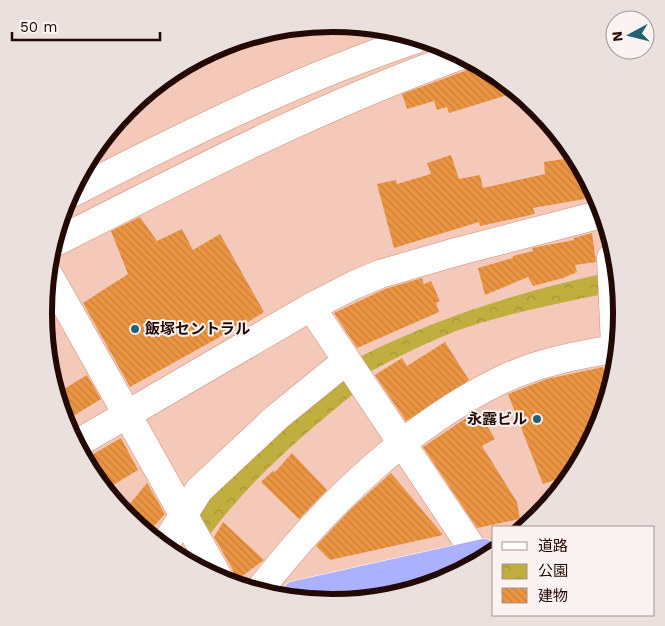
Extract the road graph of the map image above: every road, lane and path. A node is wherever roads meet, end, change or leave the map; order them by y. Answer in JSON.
{"nodes":[{"id":1,"x":407,"y":43,"type":"edge"},
{"id":2,"x":452,"y":59,"type":"edge"},
{"id":3,"x":134,"y":161,"type":"junction"},
{"id":4,"x":94,"y":166,"type":"edge"},
{"id":5,"x":82,"y":188,"type":"edge"},
{"id":6,"x":595,"y":216,"type":"edge"},
{"id":7,"x":62,"y":239,"type":"edge"},
{"id":8,"x":54,"y":283,"type":"edge"},
{"id":9,"x":311,"y":307,"type":"junction"},
{"id":10,"x":611,"y":350,"type":"edge"},
{"id":11,"x":346,"y":361,"type":"junction"},
{"id":12,"x":128,"y":414,"type":"junction"},
{"id":13,"x":82,"y":440,"type":"edge"},
{"id":14,"x":402,"y":444,"type":"junction"},
{"id":15,"x":184,"y":514,"type":"junction"},
{"id":16,"x":168,"y":540,"type":"edge"},
{"id":17,"x":478,"y":553,"type":"edge"},
{"id":18,"x":472,"y":557,"type":"edge"},
{"id":19,"x":213,"y":567,"type":"edge"},
{"id":20,"x":264,"y":585,"type":"edge"},
{"id":21,"x":308,"y":592,"type":"edge"}],
"edges":[{"from":1,"to":3,"type":"street"},
{"from":2,"to":7,"type":"street"},
{"from":3,"to":4,"type":"street"},
{"from":3,"to":5,"type":"street"},
{"from":6,"to":9,"type":"street"},
{"from":8,"to":12,"type":"street"},
{"from":9,"to":11,"type":"street"},
{"from":9,"to":12,"type":"street"},
{"from":10,"to":14,"type":"street"},
{"from":11,"to":14,"type":"street"},
{"from":11,"to":15,"type":"street"},
{"from":12,"to":13,"type":"street"},
{"from":12,"to":15,"type":"street"},
{"from":14,"to":17,"type":"street"},
{"from":14,"to":20,"type":"street"},
{"from":15,"to":16,"type":"street"},
{"from":15,"to":19,"type":"street"},
{"from":18,"to":21,"type":"highway"}]}
